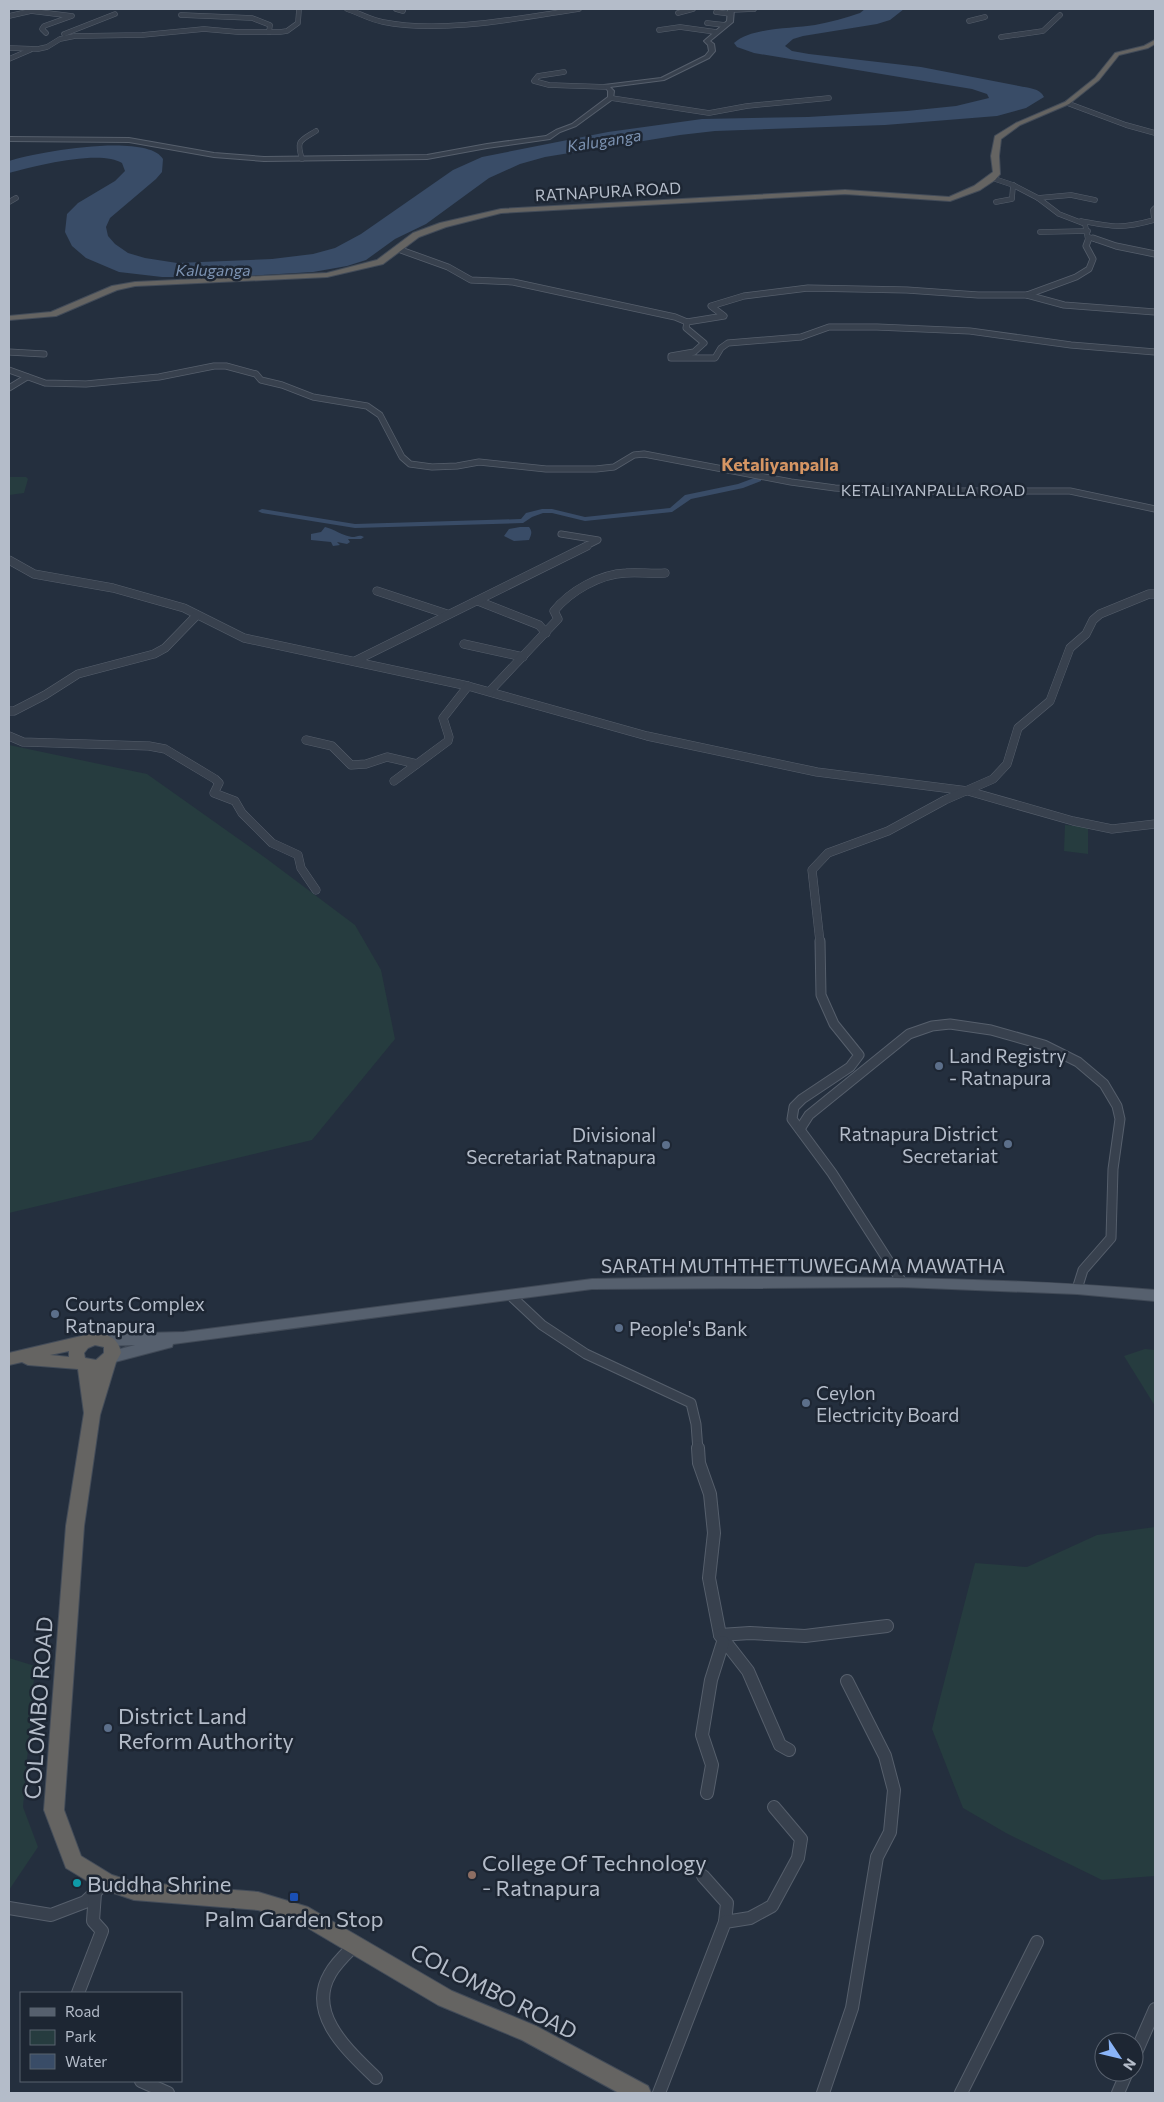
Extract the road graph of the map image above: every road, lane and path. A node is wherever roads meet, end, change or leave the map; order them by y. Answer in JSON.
{"nodes":[{"id":1,"x":299,"y":9,"type":"edge"},
{"id":2,"x":348,"y":9,"type":"edge"},
{"id":3,"x":396,"y":9,"type":"edge"},
{"id":4,"x":579,"y":9,"type":"edge"},
{"id":5,"x":693,"y":9,"type":"edge"},
{"id":6,"x":754,"y":9,"type":"edge"},
{"id":7,"x":403,"y":11,"type":"dead end"},
{"id":8,"x":716,"y":12,"type":"dead end"},
{"id":9,"x":678,"y":13,"type":"dead end"},
{"id":10,"x":731,"y":13,"type":"edge"},
{"id":11,"x":115,"y":14,"type":"dead end"},
{"id":12,"x":181,"y":15,"type":"dead end"},
{"id":13,"x":1060,"y":15,"type":"dead end"},
{"id":14,"x":9,"y":16,"type":"edge"},
{"id":15,"x":985,"y":17,"type":"dead end"},
{"id":16,"x":714,"y":18,"type":"dead end"},
{"id":17,"x":970,"y":21,"type":"dead end"},
{"id":18,"x":707,"y":23,"type":"dead end"},
{"id":19,"x":719,"y":28,"type":"junction"},
{"id":20,"x":659,"y":30,"type":"dead end"},
{"id":21,"x":269,"y":32,"type":"junction"},
{"id":22,"x":46,"y":34,"type":"dead end"},
{"id":23,"x":1001,"y":37,"type":"dead end"},
{"id":24,"x":60,"y":39,"type":"junction"},
{"id":25,"x":1155,"y":42,"type":"edge"},
{"id":26,"x":9,"y":48,"type":"edge"},
{"id":27,"x":30,"y":50,"type":"junction"},
{"id":28,"x":9,"y":59,"type":"edge"},
{"id":29,"x":564,"y":72,"type":"dead end"},
{"id":30,"x":607,"y":87,"type":"junction"},
{"id":31,"x":611,"y":98,"type":"junction"},
{"id":32,"x":829,"y":98,"type":"dead end"},
{"id":33,"x":1067,"y":103,"type":"junction"},
{"id":34,"x":316,"y":131,"type":"dead end"},
{"id":35,"x":1155,"y":133,"type":"edge"},
{"id":36,"x":9,"y":139,"type":"edge"},
{"id":37,"x":302,"y":159,"type":"junction"},
{"id":38,"x":992,"y":178,"type":"junction"},
{"id":39,"x":1013,"y":185,"type":"junction"},
{"id":40,"x":16,"y":198,"type":"dead end"},
{"id":41,"x":1038,"y":198,"type":"junction"},
{"id":42,"x":1096,"y":200,"type":"dead end"},
{"id":43,"x":9,"y":202,"type":"edge"},
{"id":44,"x":996,"y":202,"type":"dead end"},
{"id":45,"x":1155,"y":208,"type":"edge"},
{"id":46,"x":1081,"y":221,"type":"junction"},
{"id":47,"x":1040,"y":232,"type":"dead end"},
{"id":48,"x":1088,"y":234,"type":"junction"},
{"id":49,"x":398,"y":248,"type":"junction"},
{"id":50,"x":1155,"y":254,"type":"edge"},
{"id":51,"x":1027,"y":295,"type":"junction"},
{"id":52,"x":1155,"y":312,"type":"edge"},
{"id":53,"x":9,"y":318,"type":"edge"},
{"id":54,"x":687,"y":322,"type":"junction"},
{"id":55,"x":9,"y":352,"type":"edge"},
{"id":56,"x":1155,"y":352,"type":"edge"},
{"id":57,"x":44,"y":354,"type":"dead end"},
{"id":58,"x":9,"y":370,"type":"edge"},
{"id":59,"x":27,"y":377,"type":"junction"},
{"id":60,"x":9,"y":388,"type":"edge"},
{"id":61,"x":1155,"y":509,"type":"edge"},
{"id":62,"x":561,"y":534,"type":"dead end"},
{"id":63,"x":9,"y":560,"type":"edge"},
{"id":64,"x":665,"y":573,"type":"dead end"},
{"id":65,"x":377,"y":591,"type":"dead end"},
{"id":66,"x":1155,"y":594,"type":"edge"},
{"id":67,"x":478,"y":600,"type":"junction"},
{"id":68,"x":197,"y":614,"type":"junction"},
{"id":69,"x":447,"y":614,"type":"junction"},
{"id":70,"x":546,"y":633,"type":"junction"},
{"id":71,"x":464,"y":644,"type":"dead end"},
{"id":72,"x":523,"y":657,"type":"junction"},
{"id":73,"x":355,"y":661,"type":"junction"},
{"id":74,"x":468,"y":686,"type":"junction"},
{"id":75,"x":490,"y":691,"type":"junction"},
{"id":76,"x":9,"y":712,"type":"edge"},
{"id":77,"x":9,"y":736,"type":"edge"},
{"id":78,"x":306,"y":740,"type":"dead end"},
{"id":79,"x":417,"y":764,"type":"junction"},
{"id":80,"x":394,"y":781,"type":"dead end"},
{"id":81,"x":968,"y":791,"type":"junction"},
{"id":82,"x":1155,"y":824,"type":"edge"},
{"id":83,"x":316,"y":890,"type":"dead end"},
{"id":84,"x":800,"y":1129,"type":"junction"},
{"id":85,"x":902,"y":1282,"type":"junction"},
{"id":86,"x":1077,"y":1289,"type":"junction"},
{"id":87,"x":510,"y":1295,"type":"junction"},
{"id":88,"x":1155,"y":1296,"type":"edge"},
{"id":89,"x":184,"y":1338,"type":"junction"},
{"id":90,"x":105,"y":1340,"type":"junction"},
{"id":91,"x":88,"y":1341,"type":"junction"},
{"id":92,"x":12,"y":1358,"type":"edge"},
{"id":93,"x":110,"y":1358,"type":"junction"},
{"id":94,"x":83,"y":1364,"type":"junction"},
{"id":95,"x":92,"y":1415,"type":"junction"},
{"id":96,"x":886,"y":1626,"type":"dead end"},
{"id":97,"x":722,"y":1638,"type":"junction"},
{"id":98,"x":847,"y":1681,"type":"dead end"},
{"id":99,"x":789,"y":1750,"type":"dead end"},
{"id":100,"x":707,"y":1793,"type":"dead end"},
{"id":101,"x":774,"y":1807,"type":"dead end"},
{"id":102,"x":703,"y":1876,"type":"dead end"},
{"id":103,"x":101,"y":1888,"type":"junction"},
{"id":104,"x":9,"y":1908,"type":"edge"},
{"id":105,"x":726,"y":1922,"type":"junction"},
{"id":106,"x":1037,"y":1942,"type":"dead end"},
{"id":107,"x":355,"y":1944,"type":"junction"},
{"id":108,"x":78,"y":1992,"type":"edge"},
{"id":109,"x":1155,"y":2010,"type":"edge"},
{"id":110,"x":1144,"y":2035,"type":"edge"},
{"id":111,"x":376,"y":2078,"type":"dead end"},
{"id":112,"x":143,"y":2082,"type":"edge"},
{"id":113,"x":168,"y":2093,"type":"edge"},
{"id":114,"x":640,"y":2093,"type":"edge"},
{"id":115,"x":659,"y":2093,"type":"edge"},
{"id":116,"x":823,"y":2093,"type":"edge"},
{"id":117,"x":961,"y":2093,"type":"edge"}],
"edges":[{"from":1,"to":21,"type":"street"},
{"from":2,"to":4,"type":"street"},
{"from":3,"to":7,"type":"street"},
{"from":5,"to":9,"type":"street"},
{"from":6,"to":10,"type":"street"},
{"from":8,"to":10,"type":"street"},
{"from":10,"to":16,"type":"street"},
{"from":10,"to":19,"type":"street"},
{"from":11,"to":24,"type":"street"},
{"from":12,"to":21,"type":"street"},
{"from":13,"to":23,"type":"street"},
{"from":14,"to":22,"type":"street"},
{"from":15,"to":17,"type":"street"},
{"from":18,"to":19,"type":"street"},
{"from":19,"to":20,"type":"street"},
{"from":19,"to":30,"type":"street"},
{"from":21,"to":24,"type":"street"},
{"from":24,"to":27,"type":"street"},
{"from":25,"to":33,"type":"highway"},
{"from":26,"to":27,"type":"street"},
{"from":27,"to":28,"type":"street"},
{"from":29,"to":30,"type":"street"},
{"from":30,"to":31,"type":"street"},
{"from":31,"to":32,"type":"street"},
{"from":31,"to":37,"type":"street"},
{"from":33,"to":35,"type":"street"},
{"from":33,"to":38,"type":"highway"},
{"from":34,"to":37,"type":"street"},
{"from":36,"to":37,"type":"street"},
{"from":38,"to":39,"type":"street"},
{"from":38,"to":49,"type":"highway","name":"RATNAPURA ROAD"},
{"from":39,"to":41,"type":"street"},
{"from":39,"to":44,"type":"street"},
{"from":40,"to":43,"type":"street"},
{"from":41,"to":42,"type":"street"},
{"from":41,"to":46,"type":"street"},
{"from":45,"to":46,"type":"street"},
{"from":46,"to":48,"type":"street"},
{"from":47,"to":48,"type":"street"},
{"from":48,"to":50,"type":"street"},
{"from":48,"to":51,"type":"street"},
{"from":49,"to":53,"type":"highway","name":"RATNAPURA ROAD"},
{"from":49,"to":54,"type":"street"},
{"from":51,"to":52,"type":"street"},
{"from":51,"to":54,"type":"street"},
{"from":54,"to":56,"type":"street"},
{"from":55,"to":57,"type":"street"},
{"from":58,"to":59,"type":"street","name":"KETALIYANPALLA ROAD"},
{"from":59,"to":60,"type":"street"},
{"from":59,"to":61,"type":"street","name":"KETALIYANPALLA ROAD"},
{"from":62,"to":67,"type":"street"},
{"from":63,"to":68,"type":"street"},
{"from":64,"to":70,"type":"street"},
{"from":65,"to":69,"type":"street"},
{"from":66,"to":81,"type":"street"},
{"from":67,"to":69,"type":"street"},
{"from":67,"to":70,"type":"street"},
{"from":68,"to":73,"type":"street"},
{"from":68,"to":76,"type":"street"},
{"from":69,"to":73,"type":"street"},
{"from":70,"to":72,"type":"street"},
{"from":71,"to":72,"type":"street"},
{"from":72,"to":75,"type":"street"},
{"from":73,"to":74,"type":"street"},
{"from":74,"to":75,"type":"street"},
{"from":74,"to":79,"type":"street"},
{"from":75,"to":81,"type":"street"},
{"from":77,"to":83,"type":"street"},
{"from":78,"to":79,"type":"street"},
{"from":79,"to":80,"type":"street"},
{"from":81,"to":82,"type":"street"},
{"from":81,"to":84,"type":"street"},
{"from":84,"to":85,"type":"street"},
{"from":84,"to":86,"type":"street"},
{"from":85,"to":86,"type":"main road","name":"SARATH MUTHTHETTUWEGAMA MAWATHA"},
{"from":85,"to":87,"type":"main road","name":"SARATH MUTHTHETTUWEGAMA MAWATHA"},
{"from":86,"to":88,"type":"main road","name":"SARATH MUTHTHETTUWEGAMA MAWATHA"},
{"from":87,"to":89,"type":"main road","name":"SARATH MUTHTHETTUWEGAMA MAWATHA"},
{"from":87,"to":97,"type":"street"},
{"from":89,"to":90,"type":"main road"},
{"from":89,"to":93,"type":"main road"},
{"from":90,"to":91,"type":"highway"},
{"from":90,"to":93,"type":"highway"},
{"from":91,"to":92,"type":"highway"},
{"from":91,"to":94,"type":"highway"},
{"from":92,"to":94,"type":"highway"},
{"from":93,"to":94,"type":"highway"},
{"from":93,"to":95,"type":"highway","name":"COLOMBO ROAD"},
{"from":94,"to":95,"type":"highway","name":"COLOMBO ROAD"},
{"from":95,"to":103,"type":"highway","name":"COLOMBO ROAD"},
{"from":96,"to":97,"type":"street"},
{"from":97,"to":99,"type":"street"},
{"from":97,"to":100,"type":"street"},
{"from":98,"to":116,"type":"street"},
{"from":101,"to":105,"type":"street"},
{"from":102,"to":105,"type":"street"},
{"from":103,"to":104,"type":"street"},
{"from":103,"to":107,"type":"highway","name":"COLOMBO ROAD"},
{"from":103,"to":108,"type":"street"},
{"from":105,"to":115,"type":"street"},
{"from":106,"to":117,"type":"street"},
{"from":107,"to":111,"type":"street"},
{"from":107,"to":114,"type":"highway","name":"COLOMBO ROAD"},
{"from":109,"to":110,"type":"street"},
{"from":112,"to":113,"type":"street"}]}
